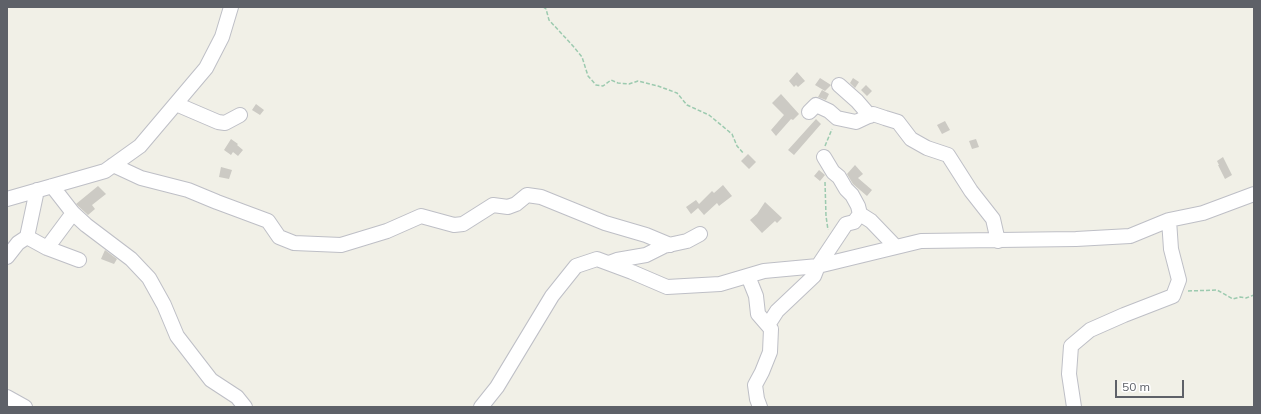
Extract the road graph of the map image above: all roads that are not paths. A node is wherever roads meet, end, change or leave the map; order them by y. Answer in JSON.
{"nodes":[{"id":1,"x":231,"y":7,"type":"edge"},
{"id":2,"x":839,"y":85,"type":"dead end"},
{"id":3,"x":176,"y":104,"type":"junction"},
{"id":4,"x":809,"y":112,"type":"dead end"},
{"id":5,"x":240,"y":116,"type":"dead end"},
{"id":6,"x":870,"y":116,"type":"junction"},
{"id":7,"x":824,"y":158,"type":"dead end"},
{"id":8,"x":113,"y":165,"type":"junction"},
{"id":9,"x":52,"y":186,"type":"junction"},
{"id":10,"x":36,"y":190,"type":"junction"},
{"id":11,"x":1254,"y":194,"type":"edge"},
{"id":12,"x":7,"y":199,"type":"edge"},
{"id":13,"x":74,"y":213,"type":"junction"},
{"id":14,"x":860,"y":214,"type":"junction"},
{"id":15,"x":1169,"y":220,"type":"junction"},
{"id":16,"x":700,"y":234,"type":"dead end"},
{"id":17,"x":28,"y":237,"type":"junction"},
{"id":18,"x":998,"y":241,"type":"junction"},
{"id":19,"x":670,"y":245,"type":"junction"},
{"id":20,"x":896,"y":247,"type":"junction"},
{"id":21,"x":47,"y":248,"type":"junction"},
{"id":22,"x":7,"y":257,"type":"edge"},
{"id":23,"x":80,"y":260,"type":"dead end"},
{"id":24,"x":609,"y":263,"type":"junction"},
{"id":25,"x":818,"y":266,"type":"junction"},
{"id":26,"x":748,"y":276,"type":"junction"},
{"id":27,"x":768,"y":325,"type":"junction"},
{"id":28,"x":7,"y":397,"type":"edge"},
{"id":29,"x":25,"y":407,"type":"edge"},
{"id":30,"x":245,"y":407,"type":"edge"},
{"id":31,"x":481,"y":407,"type":"edge"},
{"id":32,"x":760,"y":407,"type":"edge"},
{"id":33,"x":1074,"y":407,"type":"edge"}],
"edges":[{"from":1,"to":3,"type":"street"},
{"from":2,"to":6,"type":"street"},
{"from":3,"to":5,"type":"street"},
{"from":3,"to":8,"type":"street"},
{"from":4,"to":6,"type":"street"},
{"from":6,"to":18,"type":"street"},
{"from":7,"to":14,"type":"street"},
{"from":8,"to":9,"type":"street"},
{"from":8,"to":19,"type":"street"},
{"from":9,"to":10,"type":"street"},
{"from":9,"to":13,"type":"street"},
{"from":10,"to":12,"type":"street"},
{"from":10,"to":17,"type":"street"},
{"from":11,"to":15,"type":"street"},
{"from":13,"to":21,"type":"street"},
{"from":13,"to":30,"type":"street"},
{"from":14,"to":20,"type":"street"},
{"from":14,"to":25,"type":"street"},
{"from":15,"to":18,"type":"street"},
{"from":15,"to":33,"type":"street"},
{"from":16,"to":19,"type":"street"},
{"from":17,"to":21,"type":"street"},
{"from":17,"to":22,"type":"street"},
{"from":18,"to":20,"type":"street"},
{"from":19,"to":24,"type":"street"},
{"from":20,"to":25,"type":"street"},
{"from":21,"to":23,"type":"street"},
{"from":24,"to":26,"type":"street"},
{"from":24,"to":31,"type":"street"},
{"from":25,"to":26,"type":"street"},
{"from":25,"to":27,"type":"street"},
{"from":26,"to":27,"type":"street"},
{"from":27,"to":32,"type":"street"},
{"from":28,"to":29,"type":"street"}]}
